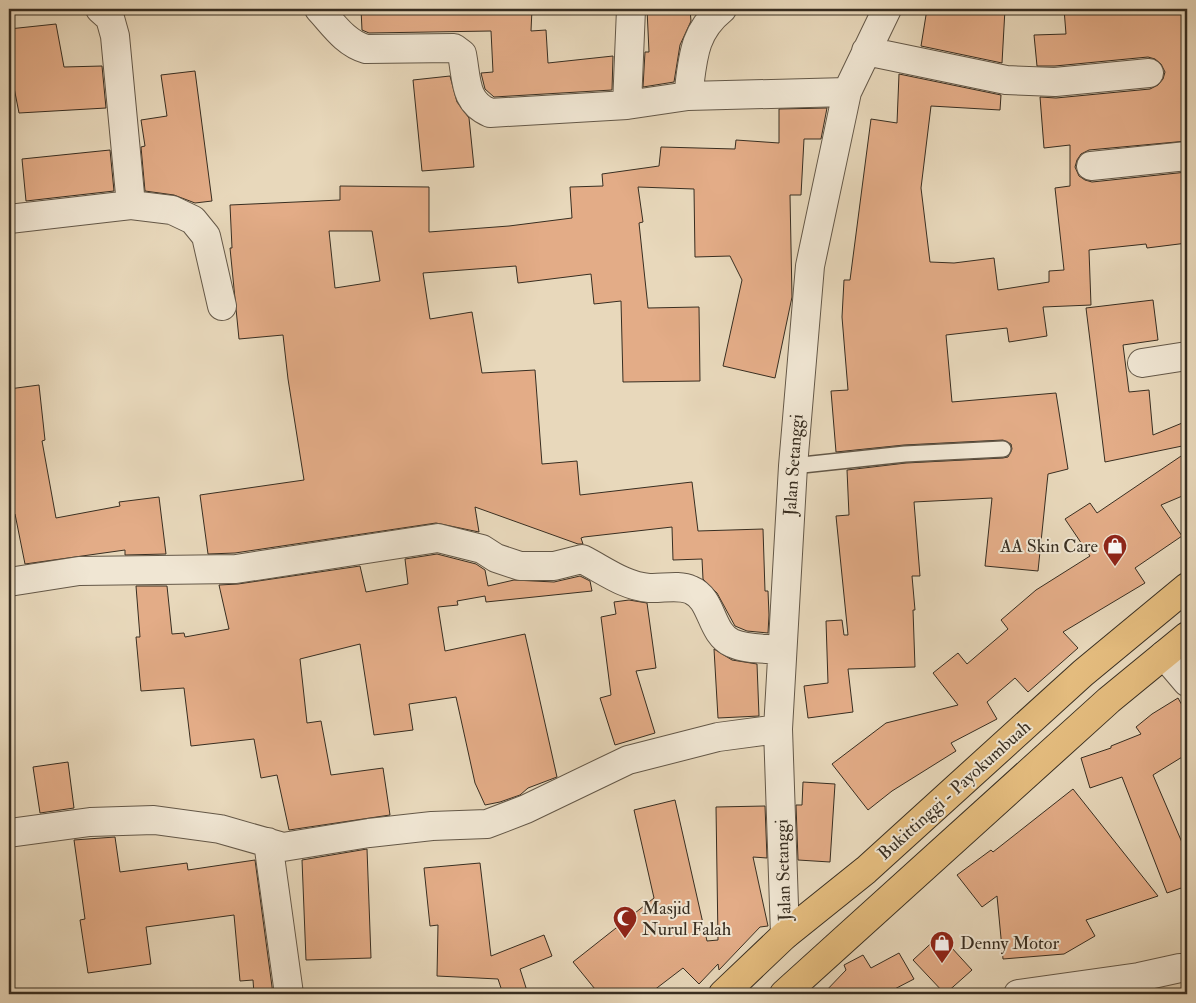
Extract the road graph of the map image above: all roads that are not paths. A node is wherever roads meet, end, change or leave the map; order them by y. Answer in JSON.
{"nodes":[{"id":1,"x":100,"y":9,"type":"edge"},
{"id":2,"x":319,"y":9,"type":"edge"},
{"id":3,"x":630,"y":9,"type":"edge"},
{"id":4,"x":722,"y":9,"type":"edge"},
{"id":5,"x":887,"y":9,"type":"edge"},
{"id":6,"x":866,"y":51,"type":"junction"},
{"id":7,"x":1149,"y":73,"type":"dead end"},
{"id":8,"x":847,"y":92,"type":"junction"},
{"id":9,"x":688,"y":96,"type":"junction"},
{"id":10,"x":627,"y":105,"type":"junction"},
{"id":11,"x":1187,"y":156,"type":"edge"},
{"id":12,"x":1091,"y":166,"type":"dead end"},
{"id":13,"x":131,"y":206,"type":"junction"},
{"id":14,"x":9,"y":219,"type":"edge"},
{"id":15,"x":222,"y":306,"type":"dead end"},
{"id":16,"x":1187,"y":356,"type":"edge"},
{"id":17,"x":1142,"y":363,"type":"dead end"},
{"id":18,"x":1003,"y":449,"type":"dead end"},
{"id":19,"x":793,"y":466,"type":"junction"},
{"id":20,"x":9,"y":582,"type":"edge"},
{"id":21,"x":1187,"y":587,"type":"edge"},
{"id":22,"x":1140,"y":625,"type":"junction"},
{"id":23,"x":1187,"y":636,"type":"edge"},
{"id":24,"x":782,"y":650,"type":"junction"},
{"id":25,"x":1164,"y":655,"type":"junction"},
{"id":26,"x":1187,"y":682,"type":"edge"},
{"id":27,"x":778,"y":729,"type":"junction"},
{"id":28,"x":9,"y":833,"type":"edge"},
{"id":29,"x":268,"y":842,"type":"junction"},
{"id":30,"x":785,"y":935,"type":"junction"},
{"id":31,"x":1180,"y":968,"type":"dead end"},
{"id":32,"x":289,"y":994,"type":"edge"},
{"id":33,"x":723,"y":994,"type":"edge"},
{"id":34,"x":784,"y":994,"type":"edge"},
{"id":35,"x":1018,"y":994,"type":"edge"}],
"edges":[{"from":1,"to":13,"type":"street"},
{"from":2,"to":10,"type":"street"},
{"from":3,"to":10,"type":"street"},
{"from":4,"to":9,"type":"street"},
{"from":5,"to":6,"type":"street","name":"Jalan Setanggi"},
{"from":6,"to":7,"type":"street"},
{"from":6,"to":8,"type":"street","name":"Jalan Setanggi"},
{"from":8,"to":9,"type":"street"},
{"from":8,"to":19,"type":"street","name":"Jalan Setanggi"},
{"from":9,"to":10,"type":"street"},
{"from":11,"to":12,"type":"street"},
{"from":13,"to":14,"type":"street"},
{"from":13,"to":15,"type":"street"},
{"from":16,"to":17,"type":"street"},
{"from":18,"to":19,"type":"lane"},
{"from":19,"to":24,"type":"street","name":"Jalan Setanggi"},
{"from":20,"to":24,"type":"street"},
{"from":21,"to":22,"type":"highway","name":"Bukittinggi - Payokumbuah"},
{"from":22,"to":25,"type":"highway"},
{"from":22,"to":30,"type":"highway","name":"Bukittinggi - Payokumbuah"},
{"from":23,"to":25,"type":"highway","name":"Bukittinggi - Payokumbuah"},
{"from":24,"to":27,"type":"street","name":"Jalan Setanggi"},
{"from":25,"to":26,"type":"street"},
{"from":25,"to":34,"type":"highway","name":"Bukittinggi - Payokumbuah"},
{"from":27,"to":29,"type":"street"},
{"from":27,"to":30,"type":"street","name":"Jalan Setanggi"},
{"from":28,"to":29,"type":"street"},
{"from":29,"to":32,"type":"street"},
{"from":30,"to":33,"type":"highway","name":"Bukittinggi - Payokumbuah"},
{"from":31,"to":35,"type":"street"}]}
